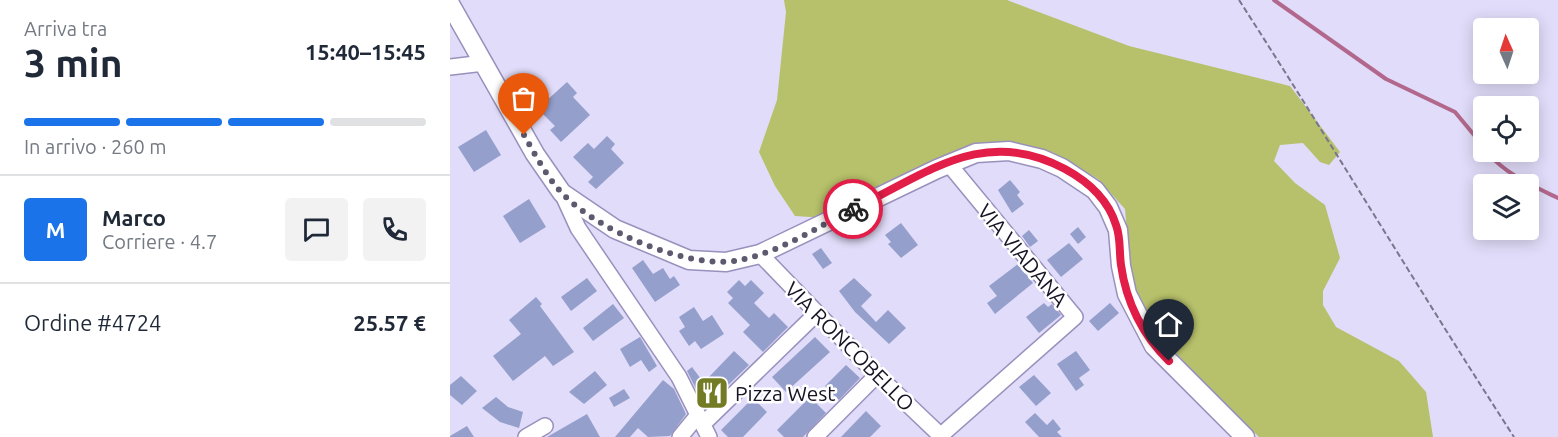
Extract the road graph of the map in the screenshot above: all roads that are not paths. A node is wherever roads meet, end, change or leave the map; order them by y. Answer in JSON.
{"nodes":[{"id":1,"x":450,"y":4,"type":"edge"},
{"id":2,"x":484,"y":63,"type":"junction"},
{"id":3,"x":450,"y":67,"type":"edge"},
{"id":4,"x":948,"y":163,"type":"junction"},
{"id":5,"x":562,"y":193,"type":"junction"},
{"id":6,"x":760,"y":254,"type":"junction"},
{"id":7,"x":817,"y":313,"type":"junction"},
{"id":8,"x":877,"y":375,"type":"junction"},
{"id":9,"x":545,"y":426,"type":"dead end"},
{"id":10,"x":703,"y":426,"type":"edge"},
{"id":11,"x":940,"y":436,"type":"edge"},
{"id":12,"x":526,"y":437,"type":"edge"},
{"id":13,"x":680,"y":437,"type":"edge"},
{"id":14,"x":815,"y":437,"type":"edge"},
{"id":15,"x":1245,"y":437,"type":"edge"}],
"edges":[{"from":1,"to":2,"type":"street"},
{"from":2,"to":3,"type":"street"},
{"from":2,"to":5,"type":"street"},
{"from":4,"to":6,"type":"street"},
{"from":4,"to":11,"type":"street","name":"VIA VIADANA"},
{"from":4,"to":15,"type":"street"},
{"from":5,"to":6,"type":"street"},
{"from":5,"to":10,"type":"street"},
{"from":6,"to":7,"type":"street","name":"VIA RONCOBELLO"},
{"from":7,"to":8,"type":"street","name":"VIA RONCOBELLO"},
{"from":7,"to":10,"type":"street"},
{"from":8,"to":11,"type":"street","name":"VIA RONCOBELLO"},
{"from":8,"to":14,"type":"street"},
{"from":9,"to":12,"type":"street"},
{"from":10,"to":13,"type":"street"}]}
